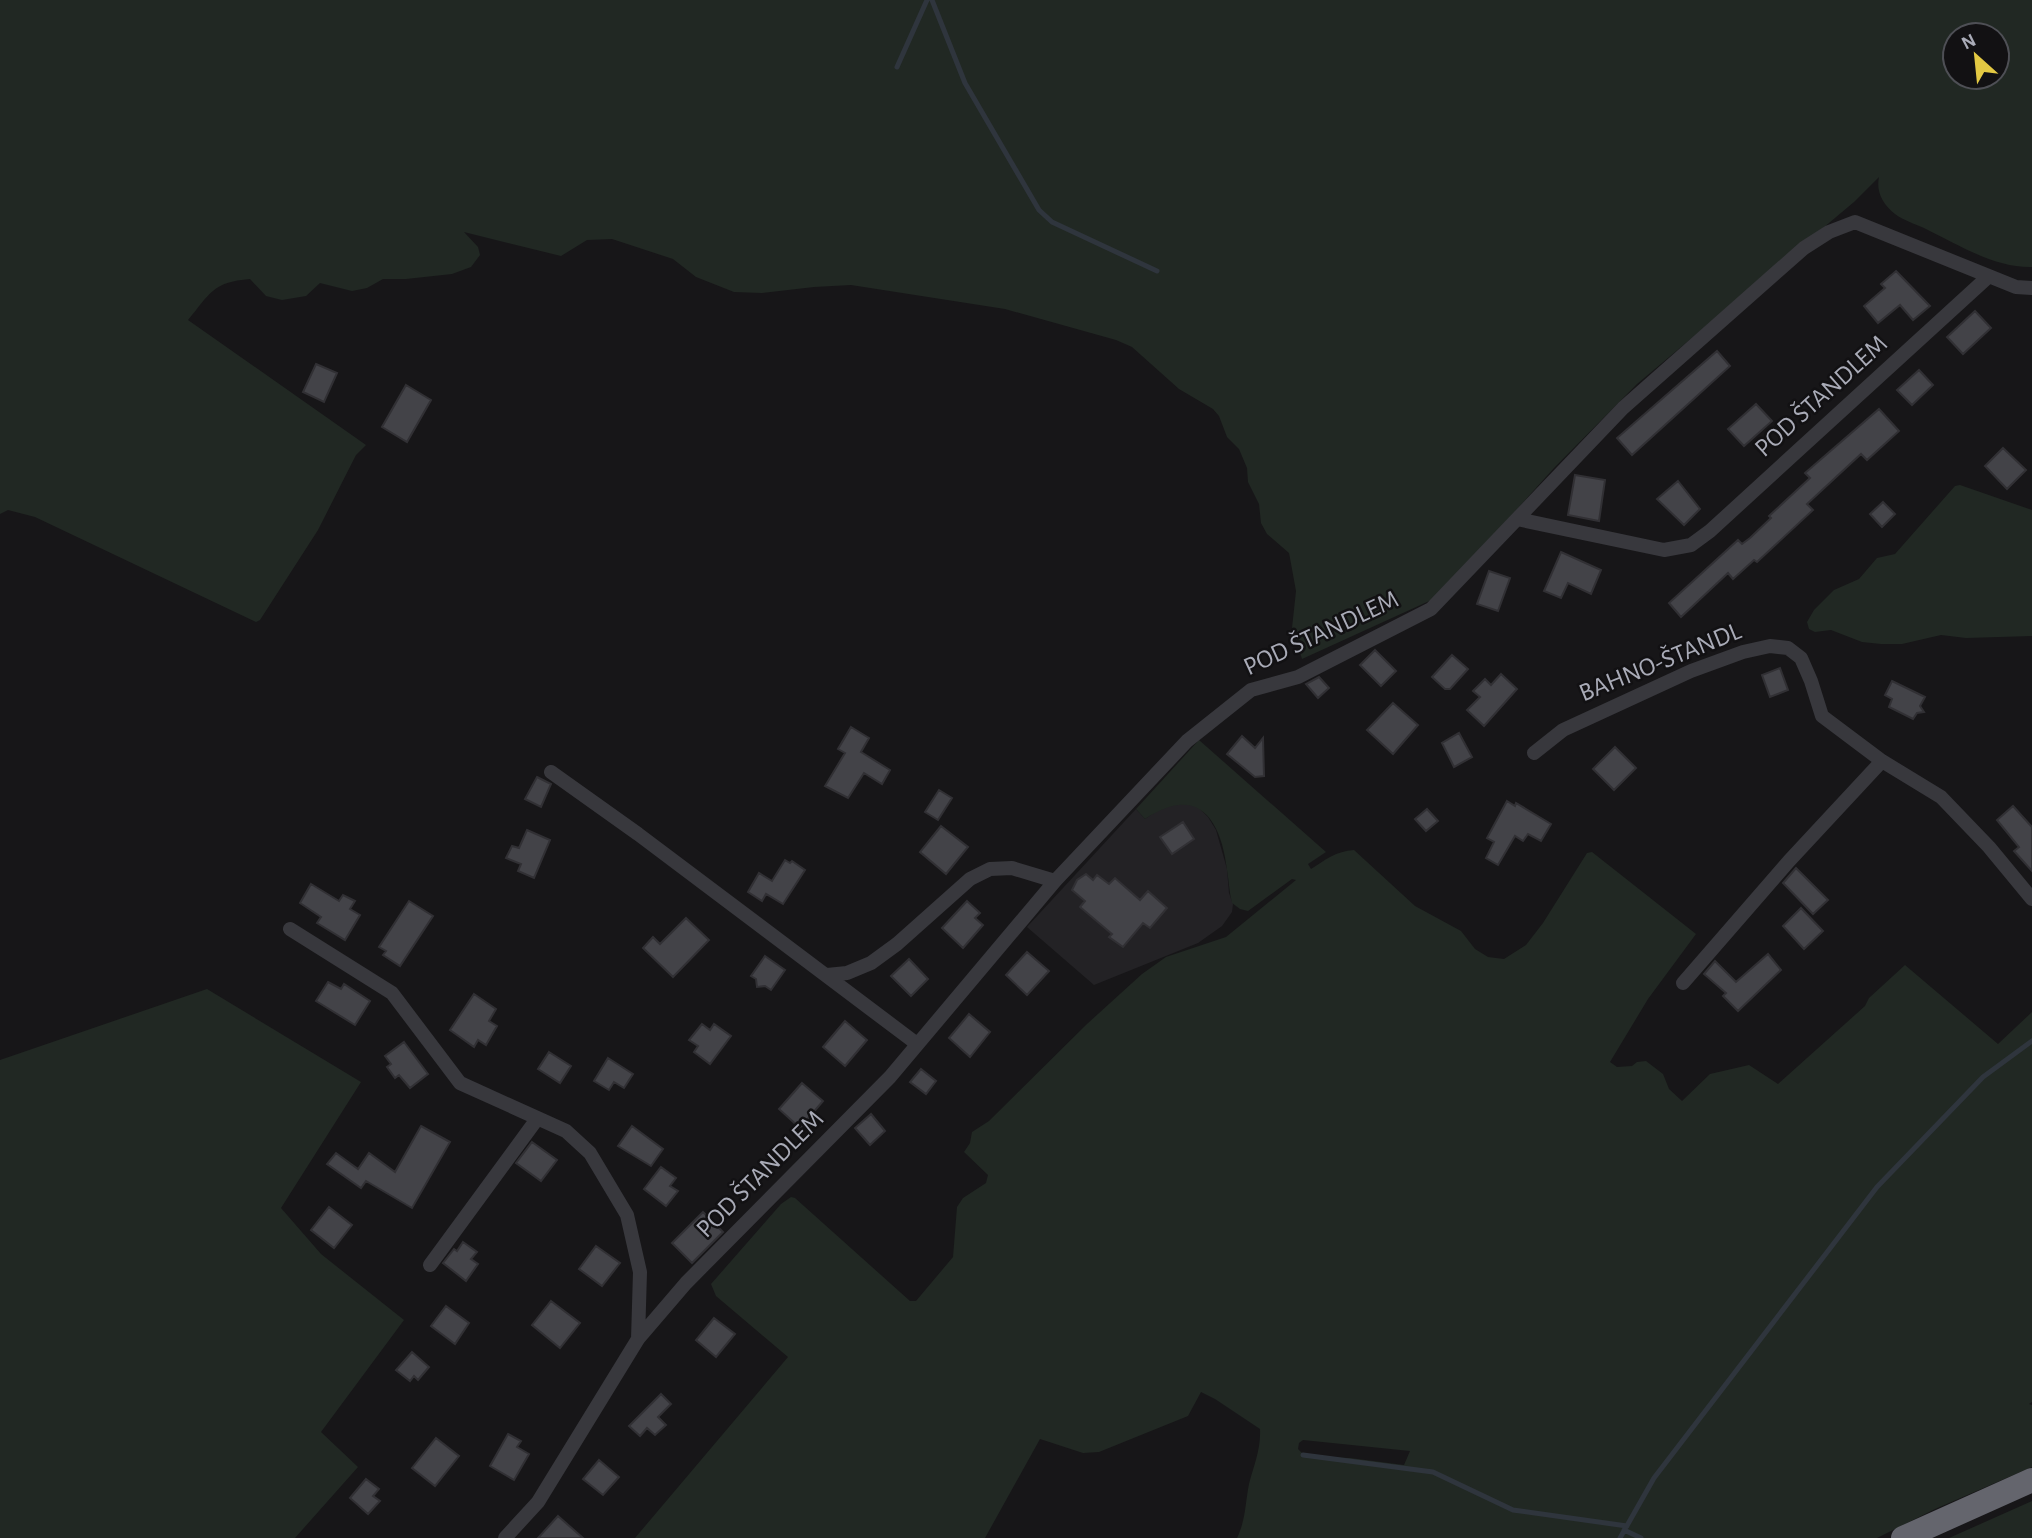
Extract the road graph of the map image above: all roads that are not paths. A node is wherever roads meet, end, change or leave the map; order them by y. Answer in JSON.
{"nodes":[{"id":1,"x":1989,"y":276,"type":"junction"},
{"id":2,"x":2032,"y":288,"type":"edge"},
{"id":3,"x":1517,"y":519,"type":"junction"},
{"id":4,"x":1534,"y":753,"type":"dead end"},
{"id":5,"x":1882,"y":761,"type":"junction"},
{"id":6,"x":551,"y":772,"type":"dead end"},
{"id":7,"x":1055,"y":881,"type":"junction"},
{"id":8,"x":2032,"y":899,"type":"edge"},
{"id":9,"x":290,"y":929,"type":"dead end"},
{"id":10,"x":827,"y":975,"type":"junction"},
{"id":11,"x":1683,"y":983,"type":"dead end"},
{"id":12,"x":917,"y":1044,"type":"junction"},
{"id":13,"x":537,"y":1119,"type":"junction"},
{"id":14,"x":430,"y":1265,"type":"dead end"},
{"id":15,"x":639,"y":1339,"type":"junction"},
{"id":16,"x":2032,"y":1480,"type":"edge"},
{"id":17,"x":505,"y":1538,"type":"edge"},
{"id":18,"x":1903,"y":1538,"type":"edge"}],
"edges":[{"from":1,"to":2,"type":"street","name":"POD ŠTANDLEM"},
{"from":1,"to":3,"type":"street","name":"POD ŠTANDLEM"},
{"from":1,"to":3,"type":"street","name":"POD ŠTANDLEM"},
{"from":3,"to":7,"type":"street","name":"POD ŠTANDLEM"},
{"from":4,"to":5,"type":"street","name":"BAHNO-ŠTANDL"},
{"from":5,"to":8,"type":"street","name":"BAHNO-ŠTANDL"},
{"from":5,"to":11,"type":"street"},
{"from":6,"to":10,"type":"street"},
{"from":7,"to":10,"type":"street"},
{"from":7,"to":12,"type":"street","name":"POD ŠTANDLEM"},
{"from":9,"to":13,"type":"street"},
{"from":10,"to":12,"type":"street"},
{"from":12,"to":15,"type":"street","name":"POD ŠTANDLEM"},
{"from":13,"to":14,"type":"street"},
{"from":13,"to":15,"type":"street"},
{"from":15,"to":17,"type":"street","name":"POD ŠTANDLEM"},
{"from":16,"to":18,"type":"highway"}]}
